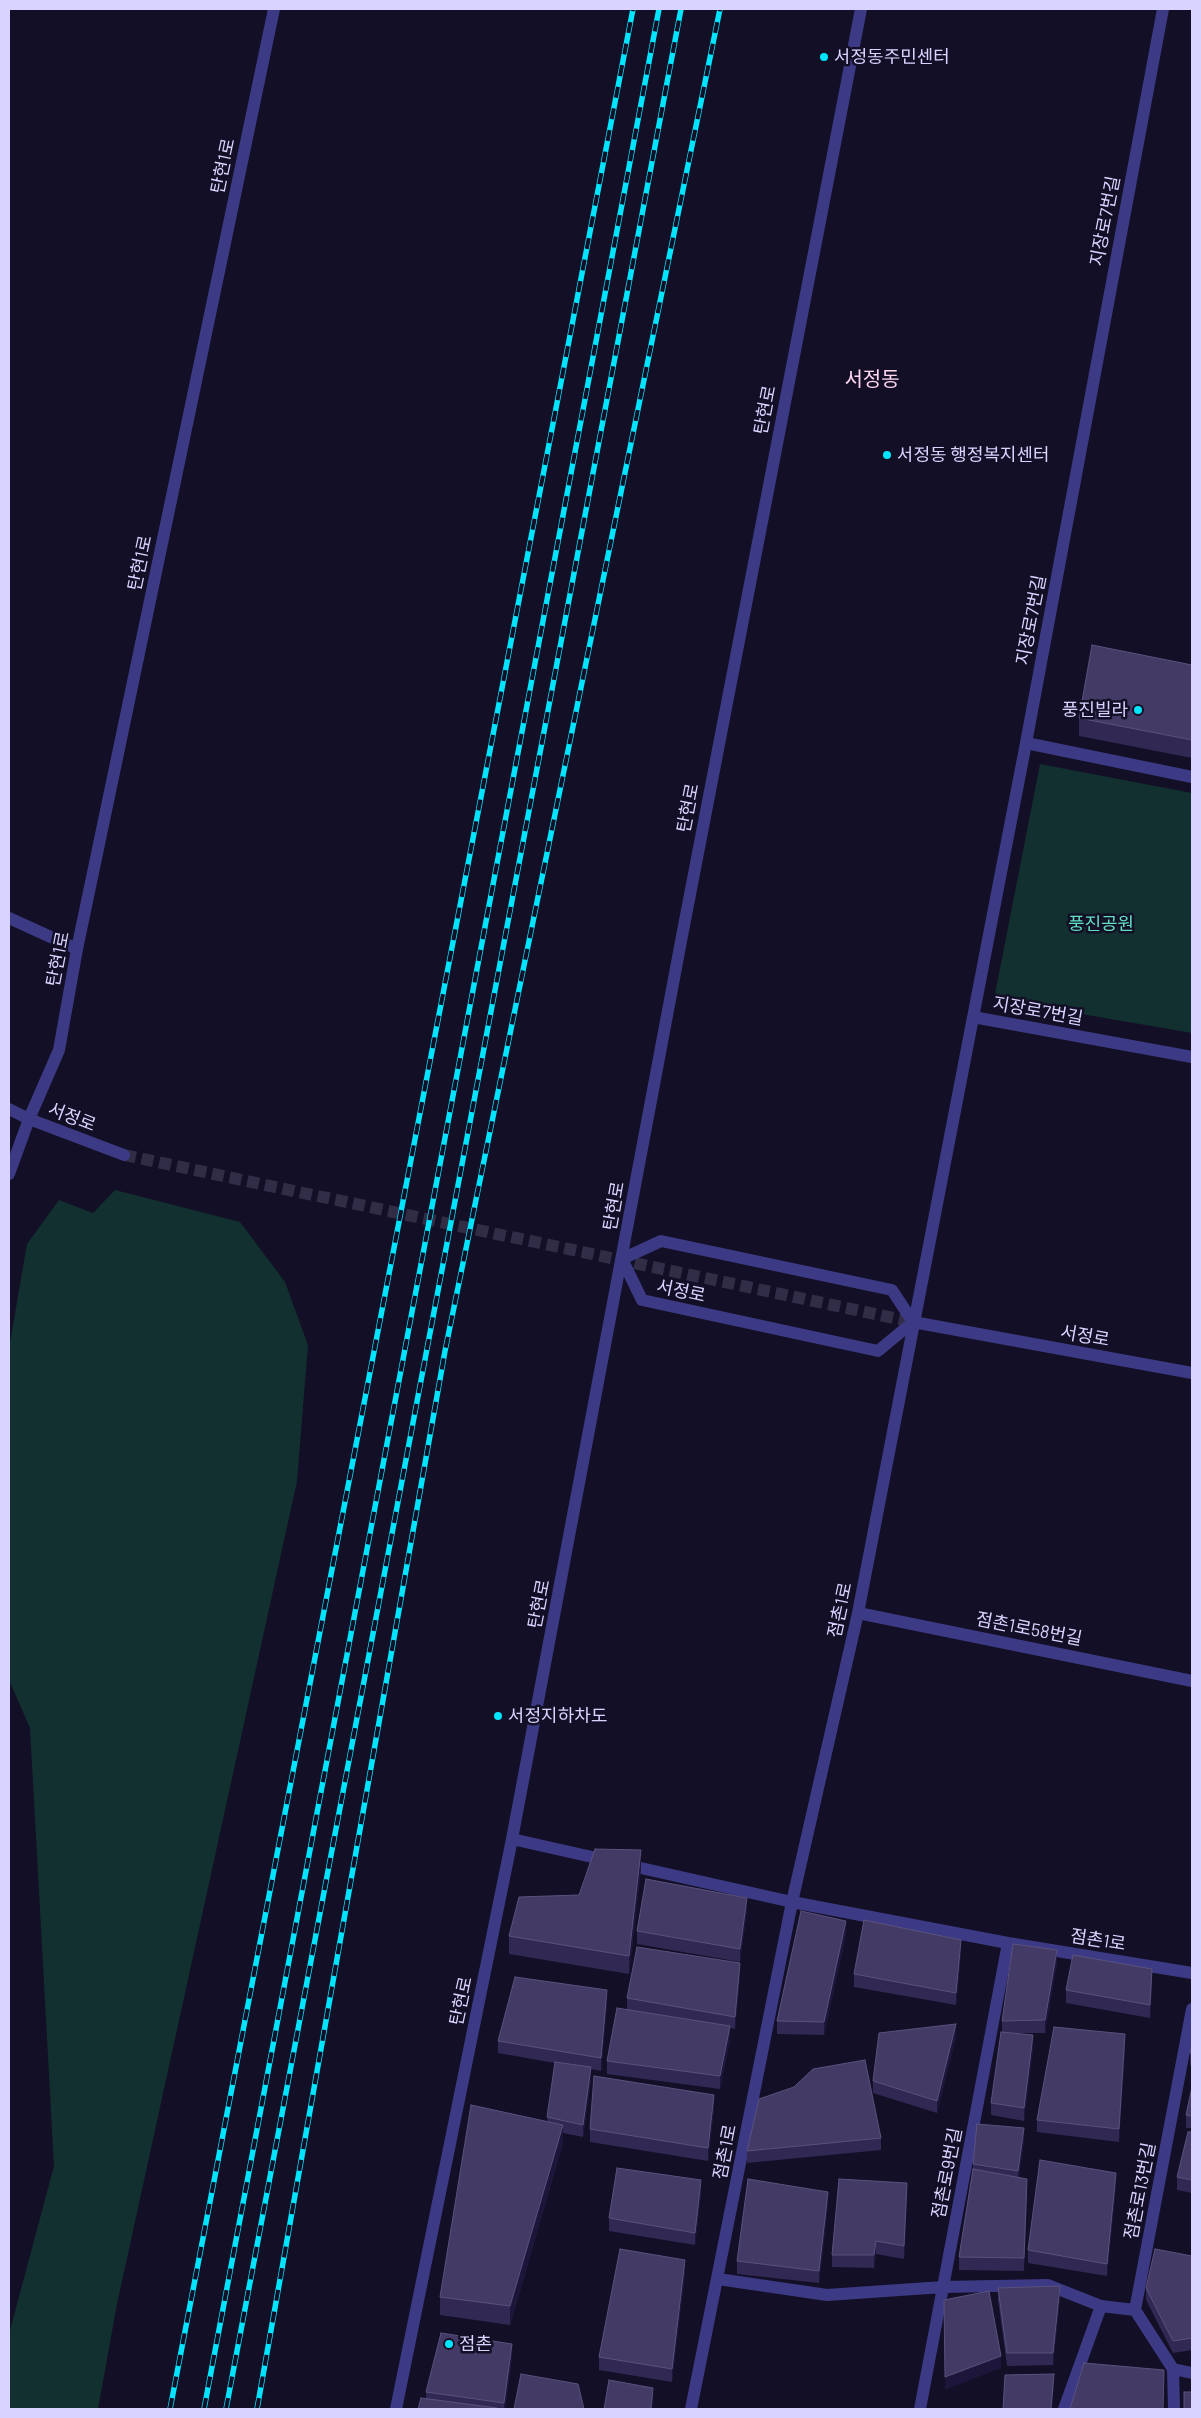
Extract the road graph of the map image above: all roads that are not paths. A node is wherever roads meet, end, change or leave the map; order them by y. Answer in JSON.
{"nodes":[{"id":1,"x":274,"y":9,"type":"edge"},
{"id":2,"x":861,"y":9,"type":"edge"},
{"id":3,"x":1163,"y":9,"type":"edge"},
{"id":4,"x":1026,"y":743,"type":"junction"},
{"id":5,"x":1192,"y":777,"type":"edge"},
{"id":6,"x":9,"y":918,"type":"edge"},
{"id":7,"x":77,"y":949,"type":"junction"},
{"id":8,"x":972,"y":1017,"type":"junction"},
{"id":9,"x":1192,"y":1057,"type":"edge"},
{"id":10,"x":9,"y":1109,"type":"edge"},
{"id":11,"x":29,"y":1119,"type":"junction"},
{"id":12,"x":124,"y":1156,"type":"tunnel mouth"},
{"id":13,"x":9,"y":1174,"type":"edge"},
{"id":14,"x":622,"y":1259,"type":"junction"},
{"id":15,"x":913,"y":1322,"type":"junction"},
{"id":16,"x":1192,"y":1373,"type":"edge"},
{"id":17,"x":858,"y":1613,"type":"junction"},
{"id":18,"x":1192,"y":1680,"type":"edge"},
{"id":19,"x":512,"y":1839,"type":"junction"},
{"id":20,"x":792,"y":1902,"type":"junction"},
{"id":21,"x":1008,"y":1943,"type":"junction"},
{"id":22,"x":1192,"y":1974,"type":"edge"},
{"id":23,"x":1192,"y":2010,"type":"edge"},
{"id":24,"x":718,"y":2279,"type":"junction"},
{"id":25,"x":943,"y":2287,"type":"junction"},
{"id":26,"x":1101,"y":2306,"type":"junction"},
{"id":27,"x":1135,"y":2310,"type":"junction"},
{"id":28,"x":1172,"y":2370,"type":"junction"},
{"id":29,"x":1192,"y":2373,"type":"edge"},
{"id":30,"x":396,"y":2409,"type":"edge"},
{"id":31,"x":691,"y":2409,"type":"edge"},
{"id":32,"x":920,"y":2409,"type":"edge"},
{"id":33,"x":1064,"y":2409,"type":"edge"},
{"id":34,"x":1174,"y":2409,"type":"edge"}],
"edges":[{"from":1,"to":7,"type":"street","name":"탄현1로"},
{"from":2,"to":14,"type":"street","name":"탄현로"},
{"from":3,"to":4,"type":"street","name":"지장로7번길"},
{"from":4,"to":5,"type":"street"},
{"from":4,"to":8,"type":"street","name":"지장로7번길"},
{"from":6,"to":7,"type":"street"},
{"from":7,"to":11,"type":"street","name":"탄현1로"},
{"from":8,"to":9,"type":"street","name":"지장로7번길"},
{"from":8,"to":15,"type":"street","name":"점촌1로"},
{"from":10,"to":11,"type":"street","name":"서정로"},
{"from":11,"to":12,"type":"street","name":"서정로"},
{"from":11,"to":13,"type":"street","name":"탄현1로"},
{"from":14,"to":15,"type":"street"},
{"from":14,"to":15,"type":"street","name":"서정로"},
{"from":14,"to":19,"type":"street","name":"탄현로"},
{"from":15,"to":16,"type":"street","name":"서정로"},
{"from":15,"to":17,"type":"street","name":"점촌1로"},
{"from":17,"to":18,"type":"street","name":"점촌1로58번길"},
{"from":17,"to":20,"type":"street","name":"점촌1로"},
{"from":19,"to":20,"type":"street","name":"점촌1로"},
{"from":19,"to":30,"type":"street","name":"탄현로"},
{"from":20,"to":21,"type":"street","name":"점촌1로"},
{"from":20,"to":24,"type":"street","name":"점촌1로"},
{"from":21,"to":22,"type":"street","name":"점촌1로"},
{"from":21,"to":25,"type":"street","name":"점촌로9번길"},
{"from":23,"to":27,"type":"street","name":"점촌로13번길"},
{"from":24,"to":25,"type":"street"},
{"from":24,"to":31,"type":"street","name":"점촌1로"},
{"from":25,"to":26,"type":"street"},
{"from":25,"to":32,"type":"street","name":"점촌로9번길"},
{"from":26,"to":27,"type":"street"},
{"from":26,"to":33,"type":"street"},
{"from":27,"to":28,"type":"street"},
{"from":28,"to":29,"type":"street"},
{"from":28,"to":34,"type":"street"}]}
